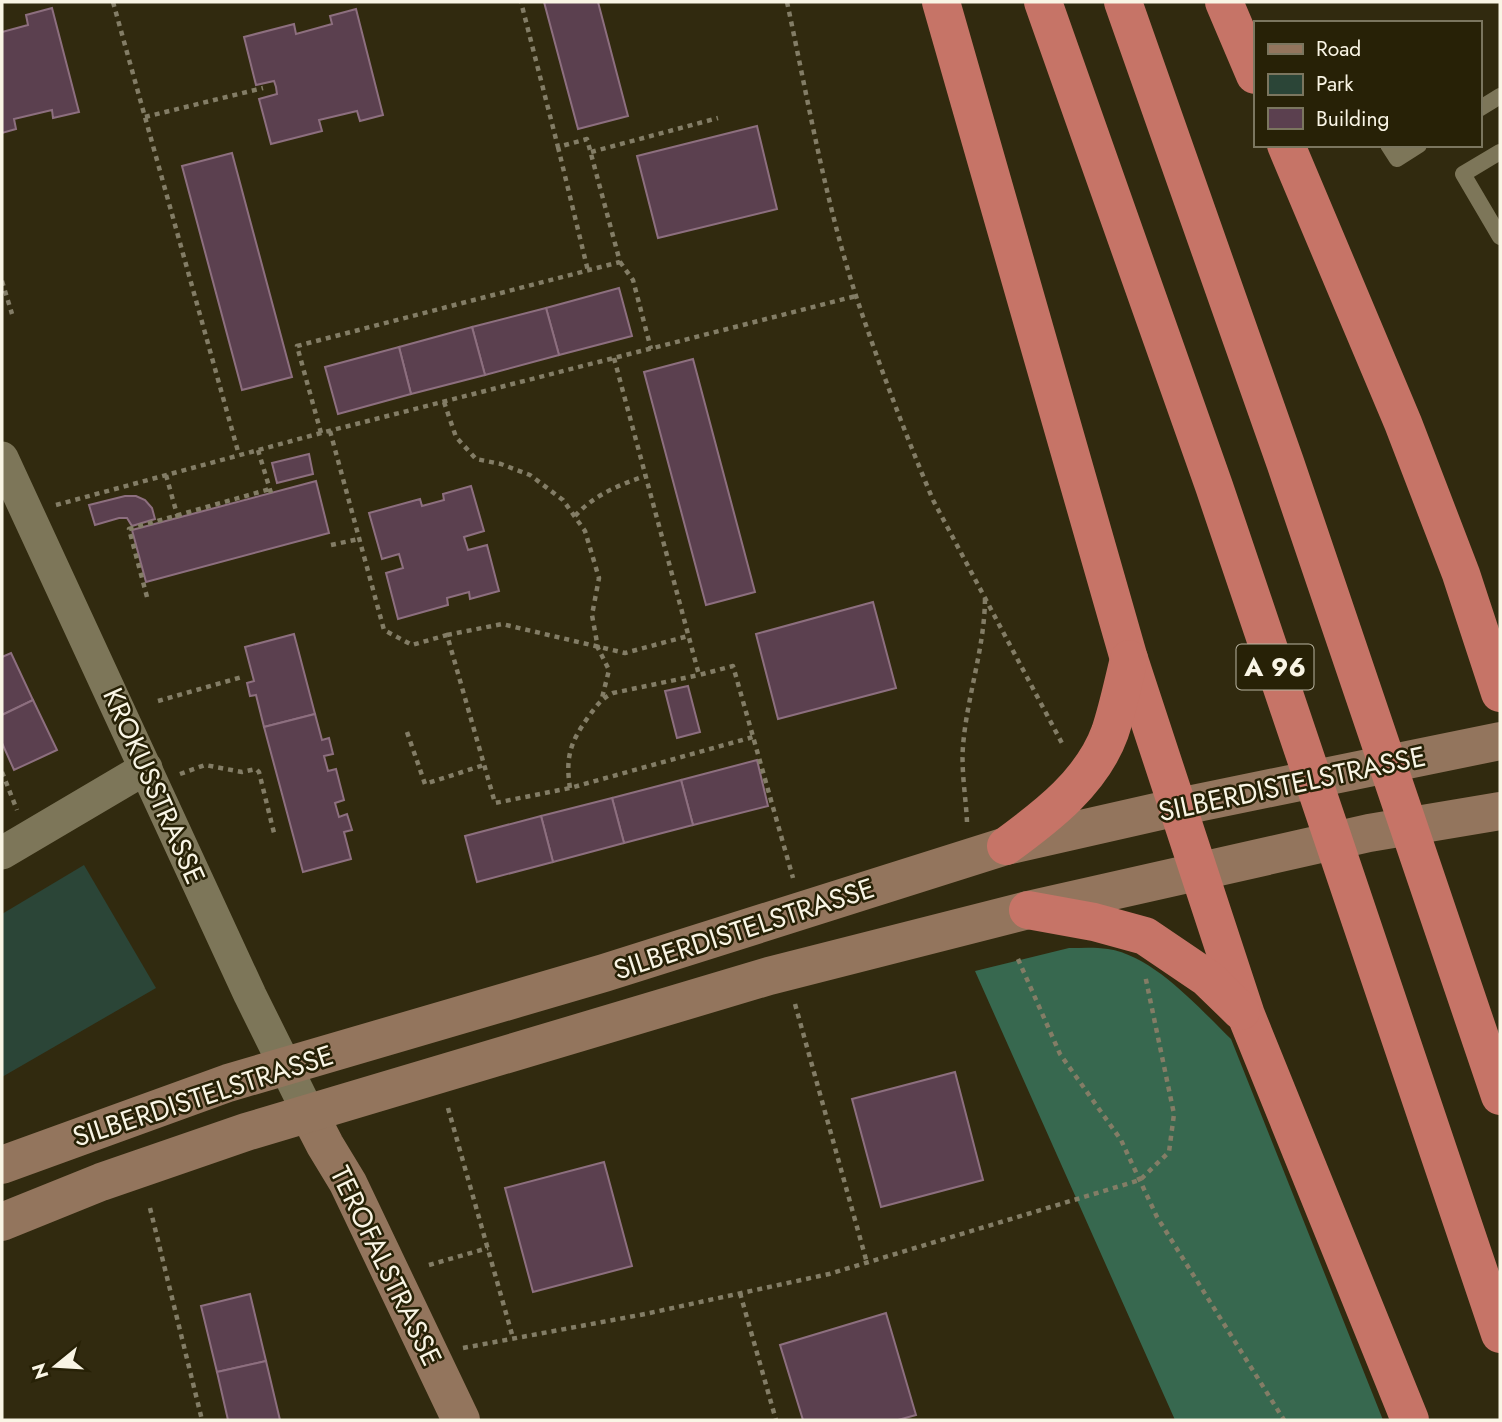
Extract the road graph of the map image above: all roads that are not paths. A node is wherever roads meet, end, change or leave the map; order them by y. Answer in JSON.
{"nodes":[{"id":1,"x":941,"y":2,"type":"edge"},
{"id":2,"x":1043,"y":2,"type":"edge"},
{"id":3,"x":1123,"y":2,"type":"edge"},
{"id":4,"x":1224,"y":2,"type":"edge"},
{"id":5,"x":1254,"y":73,"type":"edge"},
{"id":6,"x":1500,"y":96,"type":"edge"},
{"id":7,"x":1481,"y":108,"type":"edge"},
{"id":8,"x":1287,"y":147,"type":"edge"},
{"id":9,"x":1389,"y":147,"type":"edge"},
{"id":10,"x":1416,"y":147,"type":"edge"},
{"id":11,"x":1500,"y":152,"type":"edge"},
{"id":12,"x":1500,"y":237,"type":"edge"},
{"id":13,"x":2,"y":458,"type":"edge"},
{"id":14,"x":1461,"y":574,"type":"junction"},
{"id":15,"x":1500,"y":613,"type":"edge"},
{"id":16,"x":1129,"y":659,"type":"junction"},
{"id":17,"x":1500,"y":693,"type":"edge"},
{"id":18,"x":1500,"y":741,"type":"edge"},
{"id":19,"x":149,"y":776,"type":"junction"},
{"id":20,"x":1178,"y":807,"type":"junction"},
{"id":21,"x":1500,"y":811,"type":"edge"},
{"id":22,"x":15,"y":845,"type":"edge"},
{"id":23,"x":1006,"y":846,"type":"junction"},
{"id":24,"x":1199,"y":871,"type":"junction"},
{"id":25,"x":1028,"y":910,"type":"junction"},
{"id":26,"x":1246,"y":1015,"type":"junction"},
{"id":27,"x":285,"y":1067,"type":"junction"},
{"id":28,"x":1500,"y":1096,"type":"edge"},
{"id":29,"x":310,"y":1114,"type":"junction"},
{"id":30,"x":2,"y":1165,"type":"edge"},
{"id":31,"x":2,"y":1222,"type":"edge"},
{"id":32,"x":1500,"y":1334,"type":"edge"},
{"id":33,"x":461,"y":1420,"type":"edge"},
{"id":34,"x":1410,"y":1420,"type":"edge"}],
"edges":[{"from":1,"to":16,"type":"highway"},
{"from":2,"to":32,"type":"highway","number":"A 96"},
{"from":3,"to":28,"type":"highway","number":"A 96"},
{"from":4,"to":5,"type":"highway"},
{"from":6,"to":7,"type":"lane"},
{"from":8,"to":14,"type":"highway"},
{"from":9,"to":10,"type":"lane"},
{"from":11,"to":12,"type":"lane"},
{"from":13,"to":19,"type":"street","name":"KROKUSSTRASSE"},
{"from":14,"to":15,"type":"highway"},
{"from":14,"to":17,"type":"highway"},
{"from":16,"to":20,"type":"highway"},
{"from":16,"to":23,"type":"highway"},
{"from":18,"to":20,"type":"street","name":"SILBERDISTELSTRASSE"},
{"from":19,"to":22,"type":"street"},
{"from":19,"to":27,"type":"street","name":"KROKUSSTRASSE"},
{"from":20,"to":23,"type":"street","name":"SILBERDISTELSTRASSE"},
{"from":20,"to":24,"type":"highway"},
{"from":21,"to":24,"type":"street","name":"SILBERDISTELSTRASSE"},
{"from":23,"to":27,"type":"street","name":"SILBERDISTELSTRASSE"},
{"from":24,"to":25,"type":"street","name":"SILBERDISTELSTRASSE"},
{"from":24,"to":26,"type":"highway"},
{"from":25,"to":26,"type":"highway"},
{"from":25,"to":29,"type":"street","name":"SILBERDISTELSTRASSE"},
{"from":26,"to":34,"type":"highway"},
{"from":27,"to":29,"type":"street","name":"KROKUSSTRASSE"},
{"from":27,"to":30,"type":"street","name":"SILBERDISTELSTRASSE"},
{"from":29,"to":31,"type":"street","name":"SILBERDISTELSTRASSE"},
{"from":29,"to":33,"type":"street","name":"TEROFALSTRASSE"}]}
